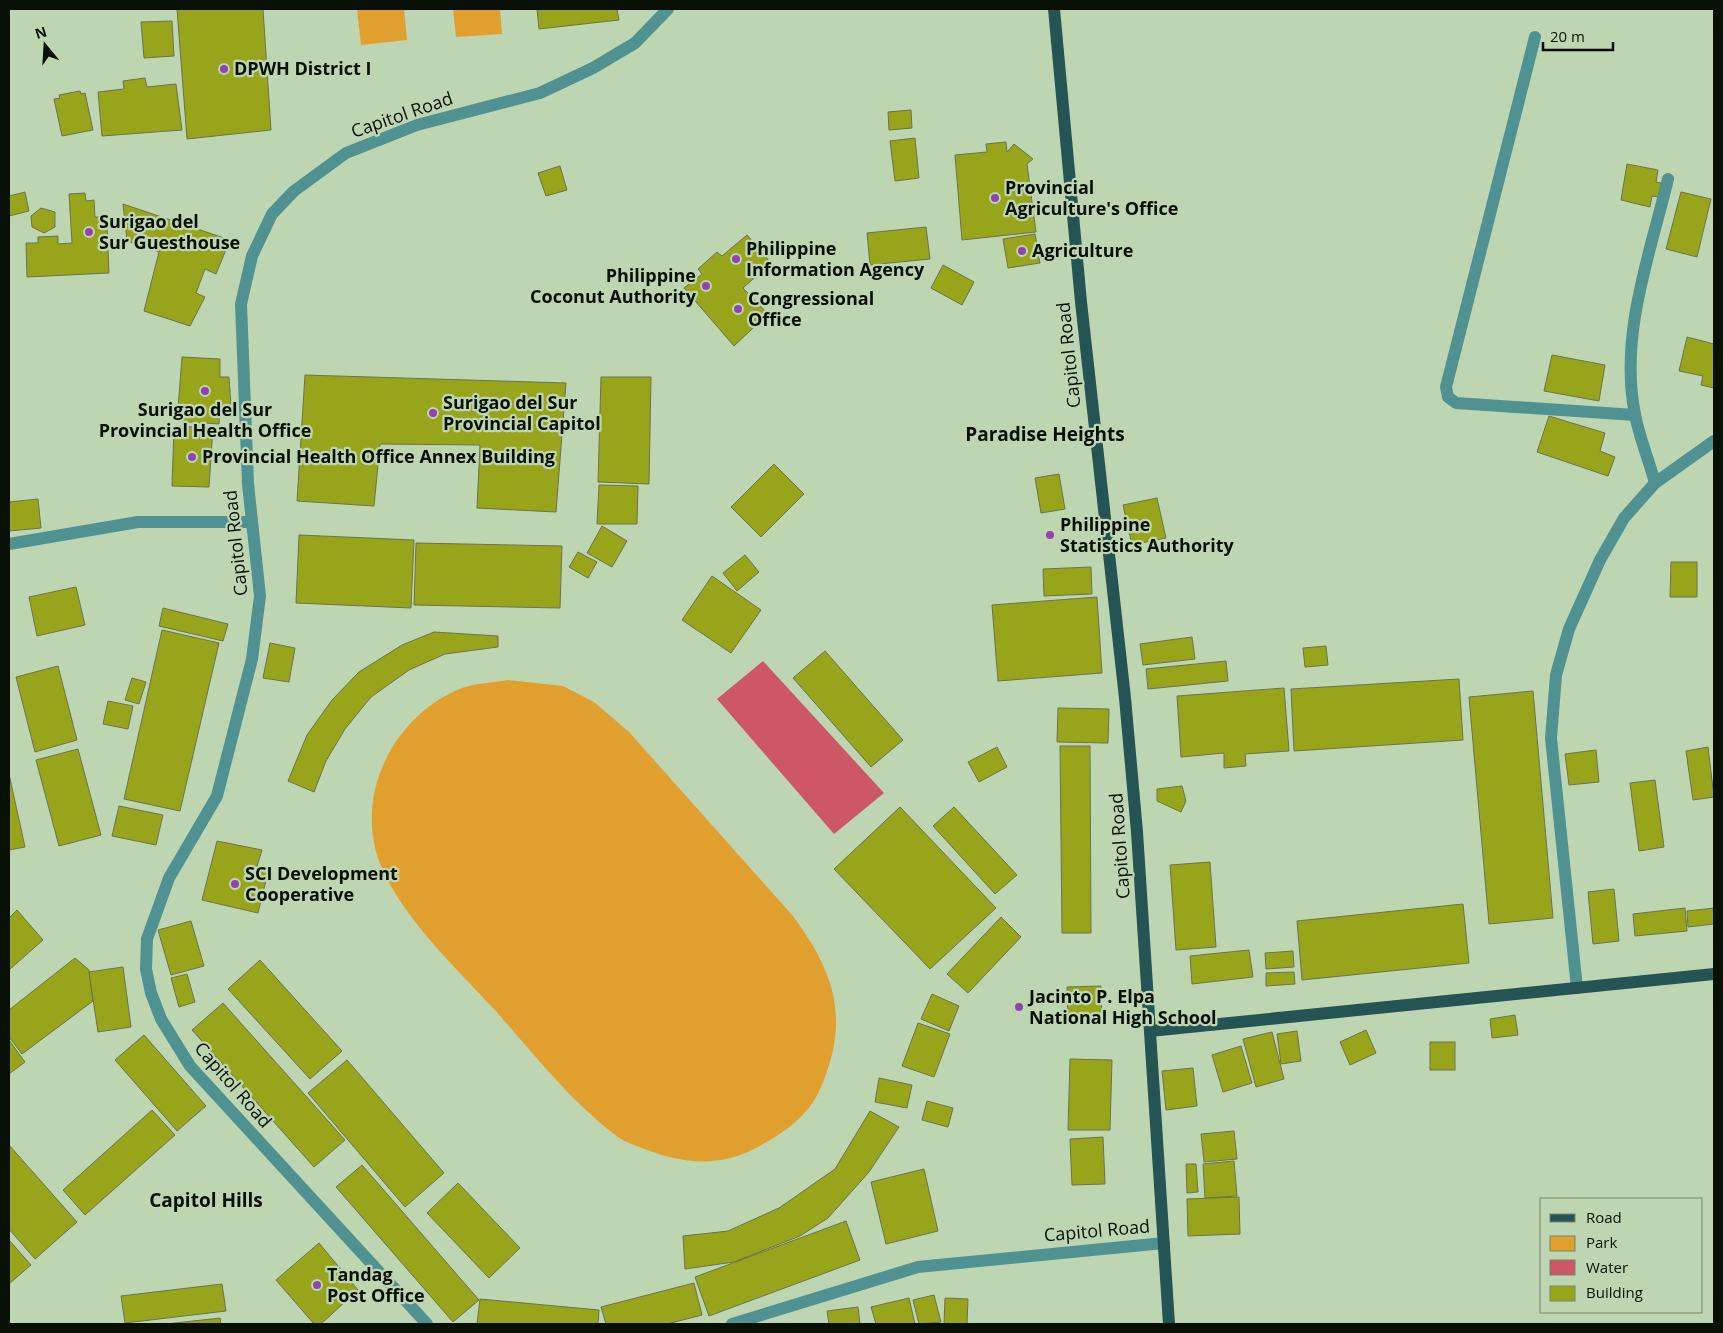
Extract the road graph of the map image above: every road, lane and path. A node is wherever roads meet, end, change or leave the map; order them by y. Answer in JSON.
{"nodes":[{"id":1,"x":668,"y":9,"type":"edge"},
{"id":2,"x":1054,"y":9,"type":"edge"},
{"id":3,"x":1535,"y":37,"type":"dead end"},
{"id":4,"x":1668,"y":179,"type":"dead end"},
{"id":5,"x":1635,"y":415,"type":"junction"},
{"id":6,"x":1714,"y":441,"type":"edge"},
{"id":7,"x":1656,"y":483,"type":"junction"},
{"id":8,"x":251,"y":522,"type":"junction"},
{"id":9,"x":9,"y":544,"type":"edge"},
{"id":10,"x":1714,"y":974,"type":"edge"},
{"id":11,"x":1577,"y":988,"type":"junction"},
{"id":12,"x":1150,"y":1031,"type":"junction"},
{"id":13,"x":1164,"y":1243,"type":"junction"},
{"id":14,"x":427,"y":1324,"type":"edge"},
{"id":15,"x":732,"y":1324,"type":"edge"},
{"id":16,"x":1169,"y":1324,"type":"edge"}],
"edges":[{"from":1,"to":8,"type":"street","name":"Capitol Road"},
{"from":2,"to":12,"type":"main road","name":"Capitol Road"},
{"from":3,"to":5,"type":"street"},
{"from":4,"to":5,"type":"street"},
{"from":5,"to":7,"type":"street"},
{"from":6,"to":7,"type":"street"},
{"from":7,"to":11,"type":"street"},
{"from":8,"to":9,"type":"street"},
{"from":8,"to":14,"type":"street","name":"Capitol Road"},
{"from":10,"to":11,"type":"main road"},
{"from":11,"to":12,"type":"main road"},
{"from":12,"to":13,"type":"main road","name":"Capitol Road"},
{"from":13,"to":15,"type":"street","name":"Capitol Road"},
{"from":13,"to":16,"type":"main road"}]}
